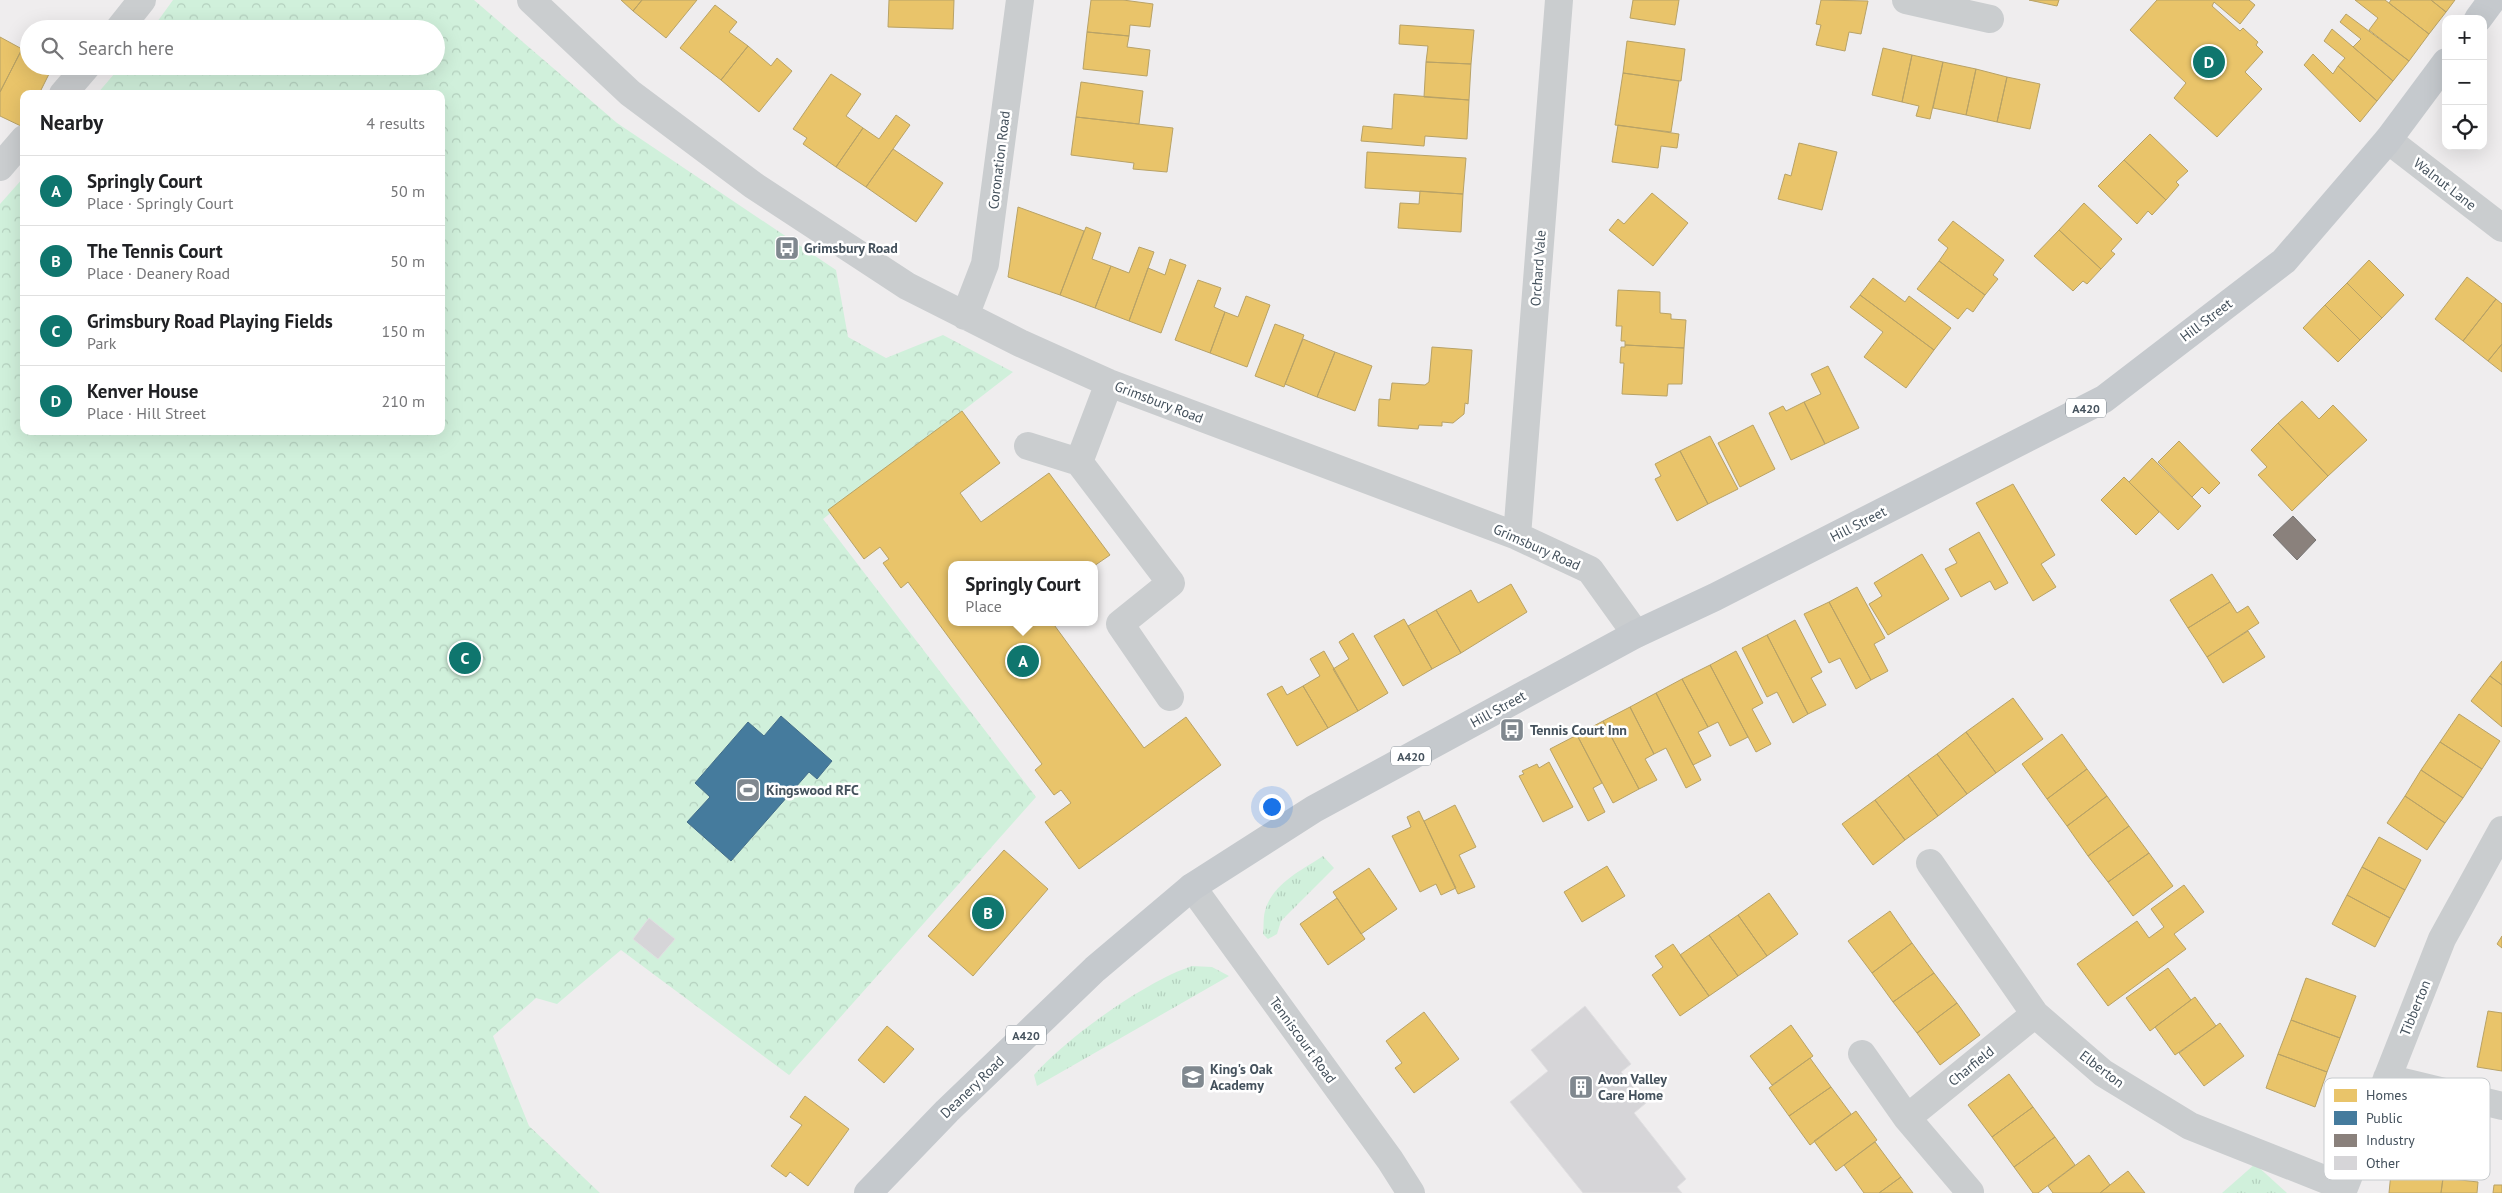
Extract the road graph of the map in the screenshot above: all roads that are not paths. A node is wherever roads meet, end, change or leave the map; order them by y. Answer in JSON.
{"nodes":[{"id":1,"x":142,"y":0,"type":"edge"},
{"id":2,"x":531,"y":0,"type":"edge"},
{"id":3,"x":1020,"y":0,"type":"edge"},
{"id":4,"x":1559,"y":0,"type":"edge"},
{"id":5,"x":1906,"y":0,"type":"edge"},
{"id":6,"x":2492,"y":0,"type":"edge"},
{"id":7,"x":1949,"y":5,"type":"edge"},
{"id":8,"x":2481,"y":15,"type":"edge"},
{"id":9,"x":1990,"y":19,"type":"dead end"},
{"id":10,"x":126,"y":20,"type":"edge"},
{"id":11,"x":2442,"y":67,"type":"edge"},
{"id":12,"x":79,"y":75,"type":"edge"},
{"id":13,"x":66,"y":90,"type":"edge"},
{"id":14,"x":2388,"y":140,"type":"junction"},
{"id":15,"x":20,"y":144,"type":"edge"},
{"id":16,"x":0,"y":166,"type":"edge"},
{"id":17,"x":2502,"y":228,"type":"edge"},
{"id":18,"x":965,"y":316,"type":"junction"},
{"id":19,"x":1108,"y":383,"type":"junction"},
{"id":20,"x":1028,"y":446,"type":"dead end"},
{"id":21,"x":1079,"y":462,"type":"junction"},
{"id":22,"x":1518,"y":536,"type":"junction"},
{"id":23,"x":1636,"y":634,"type":"junction"},
{"id":24,"x":1170,"y":697,"type":"dead end"},
{"id":25,"x":2502,"y":830,"type":"edge"},
{"id":26,"x":1930,"y":863,"type":"dead end"},
{"id":27,"x":1192,"y":887,"type":"junction"},
{"id":28,"x":2035,"y":1014,"type":"junction"},
{"id":29,"x":1862,"y":1054,"type":"dead end"},
{"id":30,"x":2387,"y":1078,"type":"edge"},
{"id":31,"x":1907,"y":1118,"type":"junction"},
{"id":32,"x":2343,"y":1190,"type":"edge"},
{"id":33,"x":1970,"y":1192,"type":"edge"},
{"id":34,"x":868,"y":1193,"type":"edge"},
{"id":35,"x":1411,"y":1193,"type":"edge"}],
"edges":[{"from":1,"to":10,"type":"street"},
{"from":2,"to":18,"type":"street","name":"Grimsbury Road"},
{"from":3,"to":18,"type":"street","name":"Coronation Road"},
{"from":4,"to":22,"type":"street","name":"Orchard Vale"},
{"from":5,"to":7,"type":"street"},
{"from":6,"to":8,"type":"main road"},
{"from":7,"to":9,"type":"street"},
{"from":11,"to":14,"type":"main road","name":"Hill Street","number":"A420"},
{"from":12,"to":13,"type":"street"},
{"from":14,"to":17,"type":"street","name":"Walnut Lane"},
{"from":14,"to":23,"type":"main road","name":"Hill Street","number":"A420"},
{"from":15,"to":16,"type":"street"},
{"from":18,"to":19,"type":"street","name":"Grimsbury Road"},
{"from":19,"to":21,"type":"street"},
{"from":19,"to":22,"type":"street","name":"Grimsbury Road"},
{"from":20,"to":21,"type":"street"},
{"from":21,"to":24,"type":"street"},
{"from":22,"to":23,"type":"street","name":"Grimsbury Road"},
{"from":23,"to":27,"type":"main road","name":"Hill Street","number":"A420"},
{"from":25,"to":30,"type":"street","name":"Tibberton"},
{"from":26,"to":28,"type":"street","name":"Elberton"},
{"from":27,"to":34,"type":"main road","name":"Deanery Road","number":"A420"},
{"from":27,"to":35,"type":"street","name":"Tenniscourt Road"},
{"from":28,"to":31,"type":"street","name":"Charfield"},
{"from":28,"to":32,"type":"street","name":"Elberton"},
{"from":29,"to":31,"type":"street"},
{"from":31,"to":33,"type":"street"}]}
